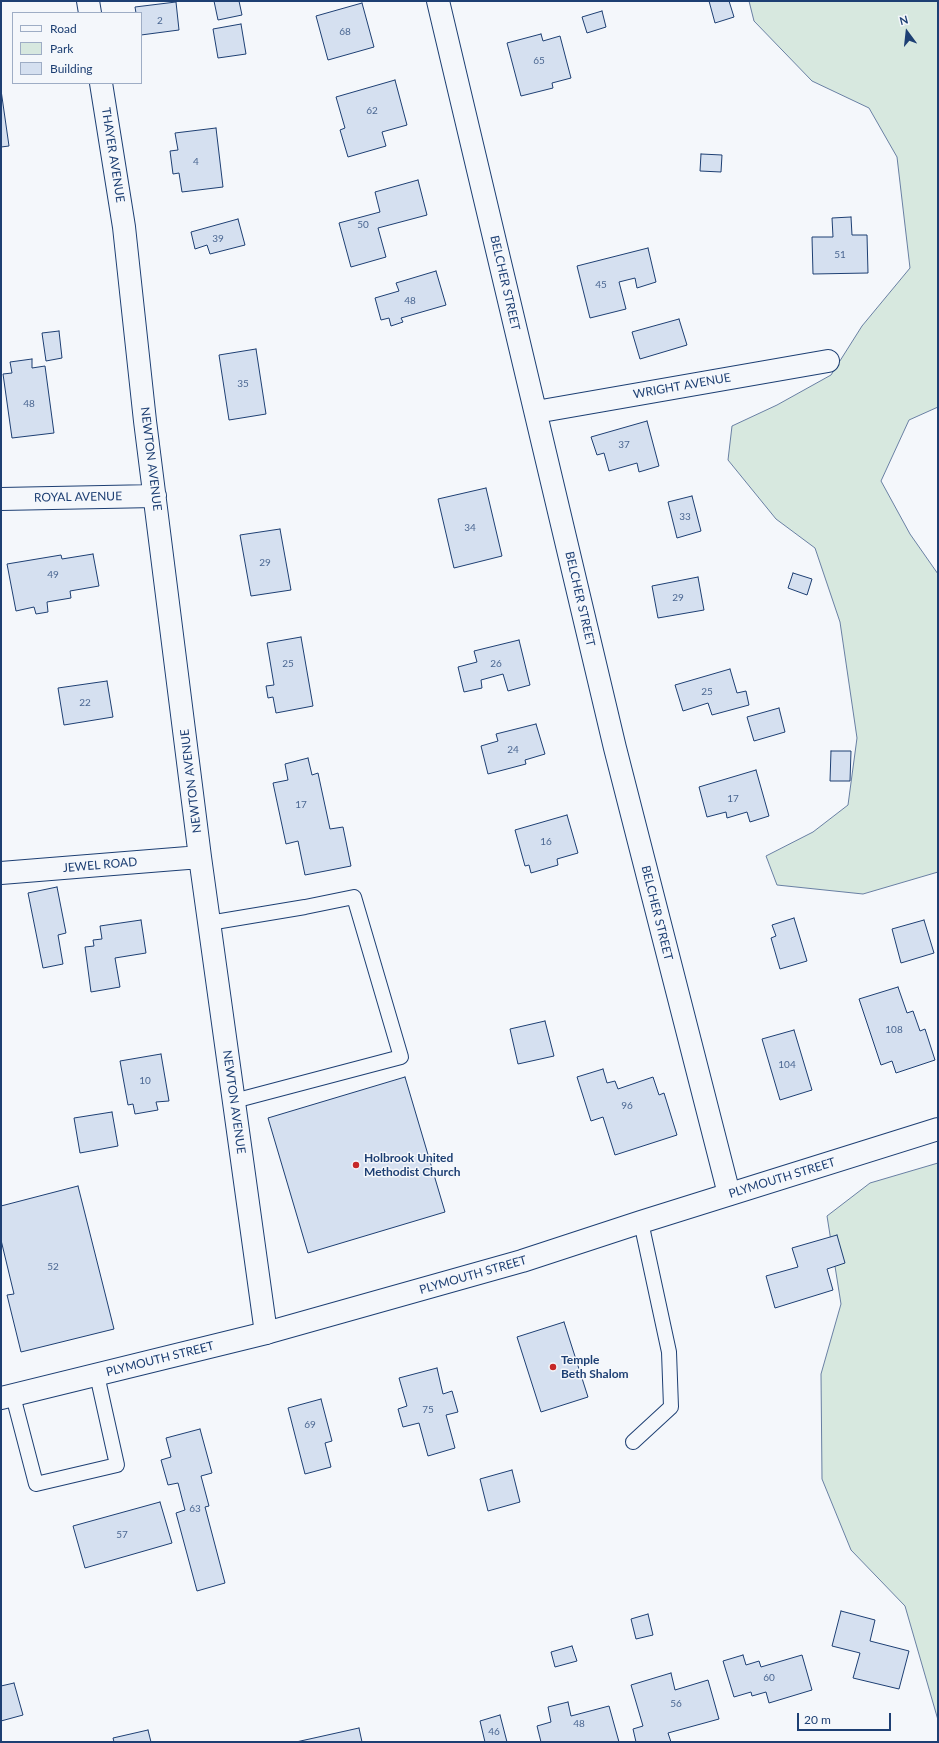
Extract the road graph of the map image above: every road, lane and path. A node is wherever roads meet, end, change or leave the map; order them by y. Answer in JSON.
{"nodes":[{"id":1,"x":88,"y":1,"type":"edge"},
{"id":2,"x":438,"y":1,"type":"edge"},
{"id":3,"x":90,"y":12,"type":"edge"},
{"id":4,"x":101,"y":84,"type":"edge"},
{"id":5,"x":124,"y":227,"type":"joint"},
{"id":6,"x":828,"y":361,"type":"dead end"},
{"id":7,"x":536,"y":412,"type":"junction"},
{"id":8,"x":156,"y":496,"type":"junction"},
{"id":9,"x":1,"y":499,"type":"edge"},
{"id":10,"x":200,"y":857,"type":"junction"},
{"id":11,"x":1,"y":873,"type":"edge"},
{"id":12,"x":209,"y":923,"type":"junction"},
{"id":13,"x":234,"y":1101,"type":"junction"},
{"id":14,"x":938,"y":1129,"type":"edge"},
{"id":15,"x":729,"y":1194,"type":"junction"},
{"id":16,"x":641,"y":1222,"type":"junction"},
{"id":17,"x":266,"y":1333,"type":"junction"},
{"id":18,"x":97,"y":1375,"type":"junction"},
{"id":19,"x":7,"y":1397,"type":"edge"},
{"id":20,"x":633,"y":1442,"type":"dead end"}],
"edges":[{"from":1,"to":3,"type":"street"},
{"from":2,"to":7,"type":"street","name":"BELCHER STREET"},
{"from":4,"to":5,"type":"street","name":"THAYER AVENUE"},
{"from":5,"to":8,"type":"street","name":"NEWTON AVENUE"},
{"from":6,"to":7,"type":"street","name":"WRIGHT AVENUE"},
{"from":7,"to":15,"type":"street","name":"BELCHER STREET"},
{"from":8,"to":9,"type":"street","name":"ROYAL AVENUE"},
{"from":8,"to":10,"type":"street","name":"NEWTON AVENUE"},
{"from":10,"to":11,"type":"street","name":"JEWEL ROAD"},
{"from":10,"to":12,"type":"street","name":"NEWTON AVENUE"},
{"from":12,"to":13,"type":"street","name":"NEWTON AVENUE"},
{"from":12,"to":13,"type":"lane"},
{"from":13,"to":17,"type":"street","name":"NEWTON AVENUE"},
{"from":14,"to":15,"type":"street","name":"PLYMOUTH STREET"},
{"from":15,"to":16,"type":"street","name":"PLYMOUTH STREET"},
{"from":16,"to":17,"type":"street","name":"PLYMOUTH STREET"},
{"from":16,"to":20,"type":"lane"},
{"from":17,"to":18,"type":"street","name":"PLYMOUTH STREET"},
{"from":18,"to":19,"type":"street","name":"PLYMOUTH STREET"},
{"from":18,"to":19,"type":"lane"}]}
